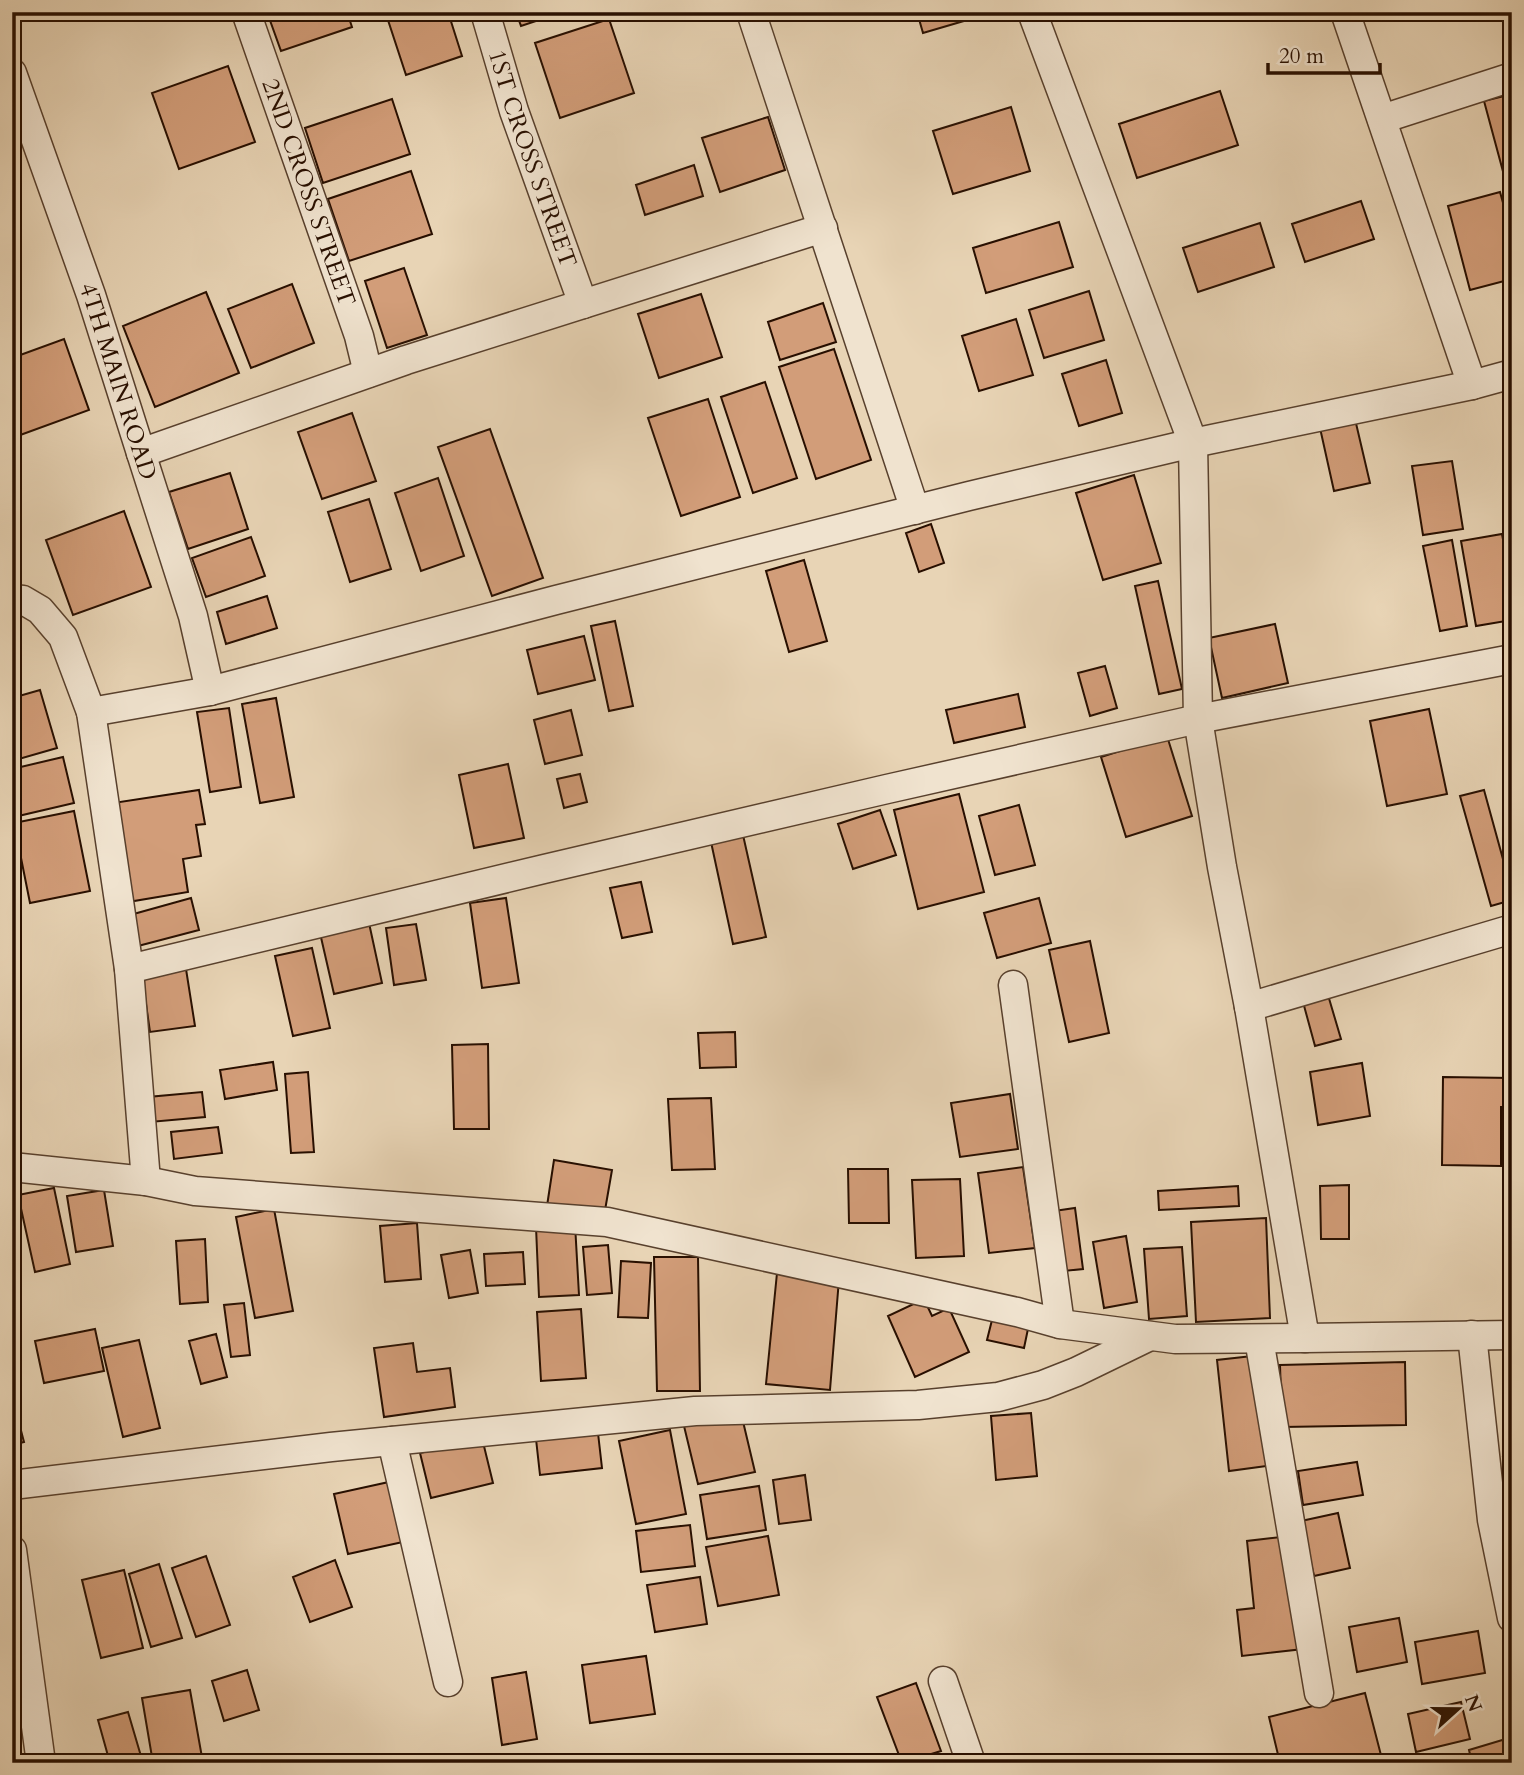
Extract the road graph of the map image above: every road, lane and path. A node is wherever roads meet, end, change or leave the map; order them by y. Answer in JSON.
{"nodes":[{"id":1,"x":246,"y":12,"type":"edge"},
{"id":2,"x":485,"y":12,"type":"edge"},
{"id":3,"x":751,"y":12,"type":"edge"},
{"id":4,"x":1032,"y":12,"type":"edge"},
{"id":5,"x":1345,"y":12,"type":"edge"},
{"id":6,"x":12,"y":73,"type":"edge"},
{"id":7,"x":1512,"y":77,"type":"edge"},
{"id":8,"x":1382,"y":119,"type":"junction"},
{"id":9,"x":823,"y":228,"type":"junction"},
{"id":10,"x":583,"y":304,"type":"junction"},
{"id":11,"x":369,"y":373,"type":"junction"},
{"id":12,"x":1512,"y":374,"type":"edge"},
{"id":13,"x":1472,"y":385,"type":"junction"},
{"id":14,"x":1193,"y":443,"type":"junction"},
{"id":15,"x":141,"y":453,"type":"junction"},
{"id":16,"x":915,"y":510,"type":"junction"},
{"id":17,"x":12,"y":599,"type":"edge"},
{"id":18,"x":1512,"y":659,"type":"edge"},
{"id":19,"x":210,"y":691,"type":"junction"},
{"id":20,"x":90,"y":712,"type":"junction"},
{"id":21,"x":1198,"y":719,"type":"junction"},
{"id":22,"x":1512,"y":929,"type":"edge"},
{"id":23,"x":129,"y":970,"type":"junction"},
{"id":24,"x":1013,"y":985,"type":"dead end"},
{"id":25,"x":1249,"y":1007,"type":"junction"},
{"id":26,"x":12,"y":1167,"type":"edge"},
{"id":27,"x":146,"y":1181,"type":"junction"},
{"id":28,"x":1060,"y":1324,"type":"junction"},
{"id":29,"x":1472,"y":1335,"type":"junction"},
{"id":30,"x":1512,"y":1335,"type":"edge"},
{"id":31,"x":1150,"y":1336,"type":"junction"},
{"id":32,"x":1304,"y":1338,"type":"junction"},
{"id":33,"x":1259,"y":1339,"type":"junction"},
{"id":34,"x":392,"y":1441,"type":"junction"},
{"id":35,"x":12,"y":1485,"type":"edge"},
{"id":36,"x":12,"y":1550,"type":"edge"},
{"id":37,"x":1512,"y":1618,"type":"edge"},
{"id":38,"x":943,"y":1681,"type":"dead end"},
{"id":39,"x":449,"y":1682,"type":"dead end"},
{"id":40,"x":1319,"y":1693,"type":"dead end"},
{"id":41,"x":41,"y":1763,"type":"edge"},
{"id":42,"x":971,"y":1763,"type":"edge"}],
"edges":[{"from":1,"to":11,"type":"street","name":"2ND CROSS STREET"},
{"from":2,"to":10,"type":"street","name":"1ST CROSS STREET"},
{"from":3,"to":9,"type":"street"},
{"from":4,"to":14,"type":"street"},
{"from":5,"to":8,"type":"street"},
{"from":6,"to":15,"type":"street","name":"4TH MAIN ROAD"},
{"from":7,"to":8,"type":"street"},
{"from":8,"to":13,"type":"street"},
{"from":9,"to":10,"type":"street"},
{"from":9,"to":16,"type":"street"},
{"from":10,"to":11,"type":"street"},
{"from":11,"to":15,"type":"street"},
{"from":12,"to":13,"type":"street"},
{"from":13,"to":14,"type":"street"},
{"from":14,"to":16,"type":"street"},
{"from":14,"to":21,"type":"street"},
{"from":15,"to":19,"type":"street","name":"4TH MAIN ROAD"},
{"from":16,"to":19,"type":"street"},
{"from":17,"to":20,"type":"street"},
{"from":18,"to":21,"type":"street"},
{"from":19,"to":20,"type":"street"},
{"from":20,"to":23,"type":"street"},
{"from":21,"to":23,"type":"street"},
{"from":21,"to":25,"type":"street"},
{"from":22,"to":25,"type":"street"},
{"from":23,"to":27,"type":"street"},
{"from":24,"to":28,"type":"street"},
{"from":25,"to":32,"type":"street"},
{"from":26,"to":27,"type":"street"},
{"from":27,"to":28,"type":"street"},
{"from":28,"to":31,"type":"street"},
{"from":29,"to":30,"type":"street"},
{"from":29,"to":32,"type":"street"},
{"from":29,"to":37,"type":"street"},
{"from":31,"to":33,"type":"street"},
{"from":31,"to":34,"type":"street"},
{"from":32,"to":33,"type":"street"},
{"from":33,"to":40,"type":"street"},
{"from":34,"to":35,"type":"street"},
{"from":34,"to":39,"type":"street"},
{"from":36,"to":41,"type":"street"},
{"from":38,"to":42,"type":"street"}]}
